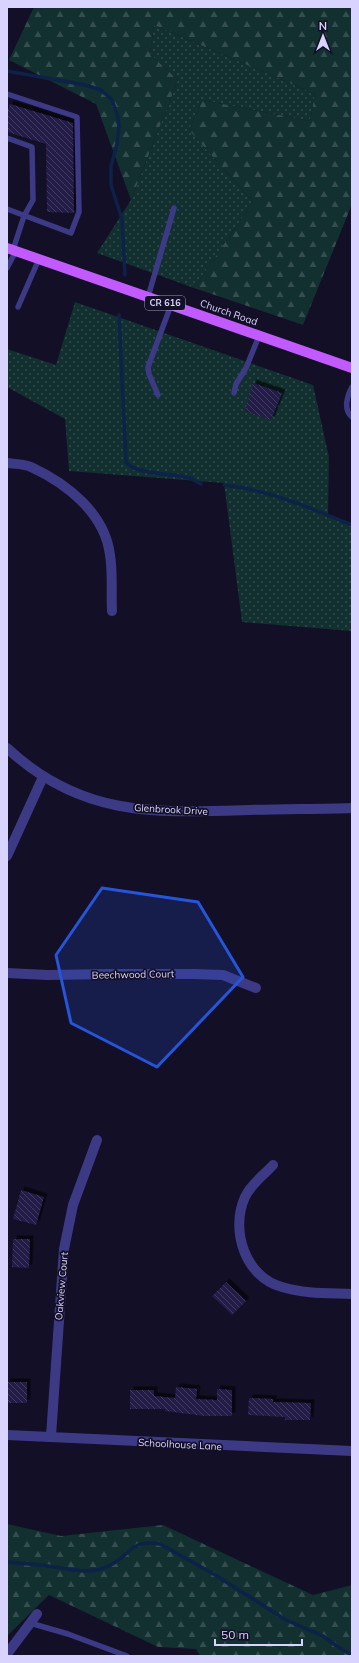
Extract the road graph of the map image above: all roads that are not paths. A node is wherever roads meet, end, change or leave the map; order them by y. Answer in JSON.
{"nodes":[{"id":1,"x":7,"y":94,"type":"edge"},
{"id":2,"x":7,"y":138,"type":"edge"},
{"id":3,"x":174,"y":208,"type":"dead end"},
{"id":4,"x":7,"y":210,"type":"edge"},
{"id":5,"x":24,"y":216,"type":"junction"},
{"id":6,"x":12,"y":250,"type":"edge"},
{"id":7,"x":39,"y":259,"type":"junction"},
{"id":8,"x":7,"y":268,"type":"edge"},
{"id":9,"x":148,"y":297,"type":"junction"},
{"id":10,"x":171,"y":305,"type":"junction"},
{"id":11,"x":18,"y":307,"type":"dead end"},
{"id":12,"x":259,"y":336,"type":"junction"},
{"id":13,"x":352,"y":368,"type":"edge"},
{"id":14,"x":352,"y":387,"type":"edge"},
{"id":15,"x":234,"y":393,"type":"dead end"},
{"id":16,"x":158,"y":395,"type":"dead end"},
{"id":17,"x":352,"y":417,"type":"edge"},
{"id":18,"x":7,"y":462,"type":"edge"},
{"id":19,"x":112,"y":611,"type":"dead end"},
{"id":20,"x":7,"y":748,"type":"edge"},
{"id":21,"x":43,"y":777,"type":"junction"},
{"id":22,"x":352,"y":808,"type":"edge"},
{"id":23,"x":7,"y":856,"type":"edge"},
{"id":24,"x":7,"y":972,"type":"edge"},
{"id":25,"x":256,"y":988,"type":"dead end"},
{"id":26,"x":96,"y":1140,"type":"dead end"},
{"id":27,"x":273,"y":1165,"type":"dead end"},
{"id":28,"x":352,"y":1294,"type":"edge"},
{"id":29,"x":7,"y":1435,"type":"edge"},
{"id":30,"x":51,"y":1436,"type":"junction"},
{"id":31,"x":352,"y":1451,"type":"edge"},
{"id":32,"x":37,"y":1614,"type":"dead end"},
{"id":33,"x":30,"y":1623,"type":"junction"},
{"id":34,"x":7,"y":1654,"type":"edge"},
{"id":35,"x":127,"y":1656,"type":"edge"}],
"edges":[{"from":1,"to":5,"type":"lane"},
{"from":2,"to":5,"type":"lane"},
{"from":3,"to":9,"type":"lane"},
{"from":4,"to":5,"type":"lane"},
{"from":5,"to":6,"type":"lane"},
{"from":6,"to":7,"type":"main road","name":"Church Road","number":"CR 616"},
{"from":6,"to":8,"type":"lane"},
{"from":7,"to":9,"type":"main road","name":"Church Road","number":"CR 616"},
{"from":7,"to":11,"type":"lane"},
{"from":9,"to":10,"type":"main road","name":"Church Road","number":"CR 616"},
{"from":10,"to":12,"type":"main road","name":"Church Road","number":"CR 616"},
{"from":10,"to":16,"type":"lane"},
{"from":12,"to":13,"type":"main road","name":"Church Road","number":"CR 616"},
{"from":12,"to":15,"type":"lane"},
{"from":14,"to":17,"type":"lane"},
{"from":18,"to":19,"type":"street"},
{"from":20,"to":21,"type":"street","name":"Glenbrook Drive"},
{"from":21,"to":22,"type":"street","name":"Glenbrook Drive"},
{"from":21,"to":23,"type":"street"},
{"from":24,"to":25,"type":"street","name":"Beechwood Court"},
{"from":26,"to":30,"type":"street","name":"Oakview Court"},
{"from":27,"to":28,"type":"street"},
{"from":29,"to":30,"type":"street","name":"Schoolhouse Lane"},
{"from":30,"to":31,"type":"street","name":"Schoolhouse Lane"},
{"from":32,"to":33,"type":"street"},
{"from":33,"to":34,"type":"street"},
{"from":33,"to":35,"type":"lane"}]}
